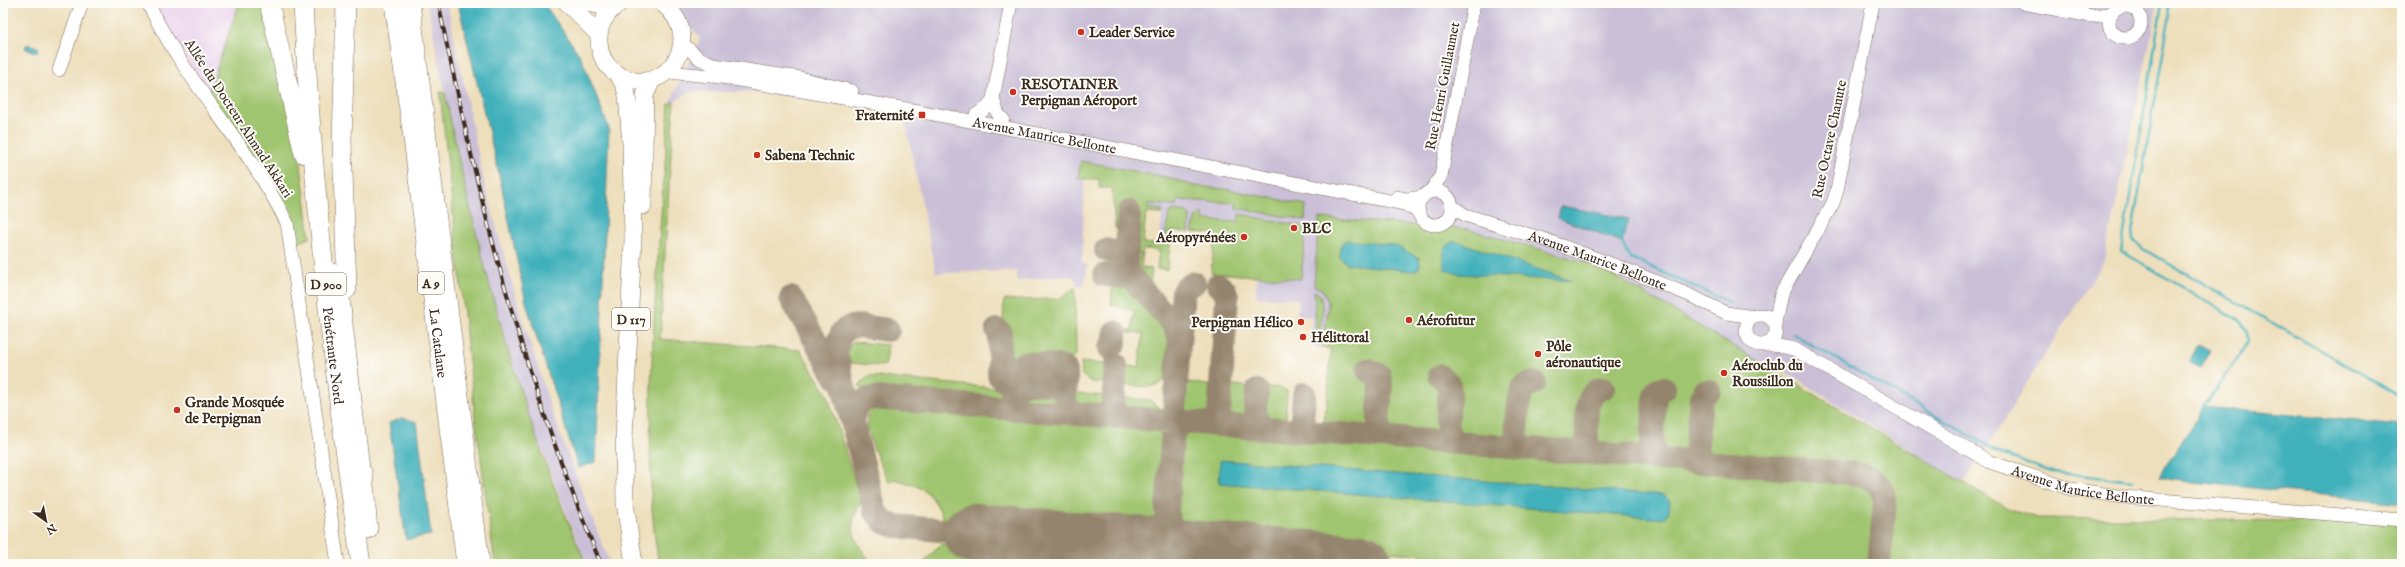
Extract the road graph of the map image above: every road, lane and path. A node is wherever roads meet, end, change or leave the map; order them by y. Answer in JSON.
{"nodes":[{"id":1,"x":82,"y":3,"type":"edge"},
{"id":2,"x":148,"y":3,"type":"edge"},
{"id":3,"x":269,"y":3,"type":"edge"},
{"id":4,"x":303,"y":3,"type":"edge"},
{"id":5,"x":315,"y":3,"type":"edge"},
{"id":6,"x":346,"y":3,"type":"edge"},
{"id":7,"x":394,"y":3,"type":"edge"},
{"id":8,"x":410,"y":3,"type":"edge"},
{"id":9,"x":567,"y":3,"type":"edge"},
{"id":10,"x":590,"y":3,"type":"edge"},
{"id":11,"x":662,"y":3,"type":"edge"},
{"id":12,"x":1011,"y":3,"type":"edge"},
{"id":13,"x":1474,"y":3,"type":"edge"},
{"id":14,"x":1873,"y":3,"type":"edge"},
{"id":15,"x":2023,"y":3,"type":"edge"},
{"id":16,"x":617,"y":5,"type":"edge"},
{"id":17,"x":677,"y":11,"type":"edge"},
{"id":18,"x":2110,"y":20,"type":"dead end"},
{"id":19,"x":599,"y":35,"type":"junction"},
{"id":20,"x":682,"y":43,"type":"junction"},
{"id":21,"x":59,"y":70,"type":"dead end"},
{"id":22,"x":667,"y":72,"type":"junction"},
{"id":23,"x":618,"y":75,"type":"junction"},
{"id":24,"x":652,"y":80,"type":"junction"},
{"id":25,"x":993,"y":99,"type":"junction"},
{"id":26,"x":976,"y":115,"type":"junction"},
{"id":27,"x":1003,"y":119,"type":"junction"},
{"id":28,"x":1441,"y":176,"type":"junction"},
{"id":29,"x":1427,"y":194,"type":"junction"},
{"id":30,"x":1449,"y":201,"type":"junction"},
{"id":31,"x":1419,"y":212,"type":"junction"},
{"id":32,"x":1465,"y":216,"type":"junction"},
{"id":33,"x":1448,"y":219,"type":"junction"},
{"id":34,"x":1781,"y":294,"type":"junction"},
{"id":35,"x":1726,"y":313,"type":"junction"},
{"id":36,"x":1757,"y":316,"type":"junction"},
{"id":37,"x":1776,"y":326,"type":"junction"},
{"id":38,"x":1746,"y":331,"type":"junction"},
{"id":39,"x":1768,"y":344,"type":"junction"},
{"id":40,"x":1794,"y":349,"type":"junction"},
{"id":41,"x":335,"y":382,"type":"junction"},
{"id":42,"x":2402,"y":520,"type":"edge"},
{"id":43,"x":368,"y":561,"type":"edge"},
{"id":44,"x":338,"y":564,"type":"edge"},
{"id":45,"x":466,"y":564,"type":"edge"},
{"id":46,"x":480,"y":564,"type":"edge"},
{"id":47,"x":634,"y":564,"type":"edge"},
{"id":48,"x":640,"y":564,"type":"edge"}],
"edges":[{"from":1,"to":21,"type":"street"},
{"from":2,"to":44,"type":"street","name":"Allée du Docteur Ahmad Akkari"},
{"from":3,"to":41,"type":"highway"},
{"from":4,"to":41,"type":"highway","name":"Pénétrante Nord","number":"D 900"},
{"from":5,"to":43,"type":"highway","name":"Pénétrante Nord","number":"D 900"},
{"from":6,"to":43,"type":"highway"},
{"from":7,"to":45,"type":"highway","name":"La Catalane","number":"A 9"},
{"from":8,"to":46,"type":"highway","name":"La Catalane","number":"A 9"},
{"from":9,"to":19,"type":"main road"},
{"from":10,"to":16,"type":"main road"},
{"from":11,"to":17,"type":"main road"},
{"from":12,"to":25,"type":"street"},
{"from":13,"to":28,"type":"street","name":"Rue Henri Guillaumet"},
{"from":14,"to":34,"type":"street","name":"Rue Octave Chanute"},
{"from":15,"to":18,"type":"street"},
{"from":16,"to":19,"type":"main road"},
{"from":17,"to":20,"type":"main road"},
{"from":19,"to":23,"type":"main road"},
{"from":20,"to":22,"type":"main road"},
{"from":20,"to":26,"type":"street","name":"Avenue Maurice Bellonte"},
{"from":22,"to":24,"type":"main road"},
{"from":22,"to":31,"type":"street","name":"Avenue Maurice Bellonte"},
{"from":23,"to":24,"type":"main road"},
{"from":23,"to":47,"type":"main road","number":"D 117"},
{"from":24,"to":48,"type":"main road","number":"D 117"},
{"from":25,"to":26,"type":"street"},
{"from":25,"to":27,"type":"street"},
{"from":26,"to":27,"type":"street","name":"Avenue Maurice Bellonte"},
{"from":27,"to":29,"type":"street","name":"Avenue Maurice Bellonte"},
{"from":28,"to":29,"type":"street","name":"Rue Henri Guillaumet"},
{"from":28,"to":30,"type":"street","name":"Rue Henri Guillaumet"},
{"from":29,"to":30,"type":"street"},
{"from":29,"to":31,"type":"street"},
{"from":30,"to":32,"type":"street","name":"Avenue Maurice Bellonte"},
{"from":30,"to":33,"type":"street"},
{"from":31,"to":33,"type":"street"},
{"from":32,"to":33,"type":"street","name":"Avenue Maurice Bellonte"},
{"from":32,"to":35,"type":"street","name":"Avenue Maurice Bellonte"},
{"from":34,"to":36,"type":"street","name":"Rue Octave Chanute"},
{"from":34,"to":37,"type":"street","name":"Rue Octave Chanute"},
{"from":35,"to":36,"type":"street","name":"Avenue Maurice Bellonte"},
{"from":35,"to":38,"type":"street","name":"Avenue Maurice Bellonte"},
{"from":36,"to":37,"type":"street"},
{"from":36,"to":38,"type":"street"},
{"from":37,"to":39,"type":"street"},
{"from":37,"to":40,"type":"street","name":"Avenue Maurice Bellonte"},
{"from":38,"to":39,"type":"street"},
{"from":39,"to":40,"type":"street","name":"Avenue Maurice Bellonte"},
{"from":40,"to":42,"type":"street","name":"Avenue Maurice Bellonte"},
{"from":41,"to":43,"type":"highway","name":"Pénétrante Nord","number":"D 900"}]}
